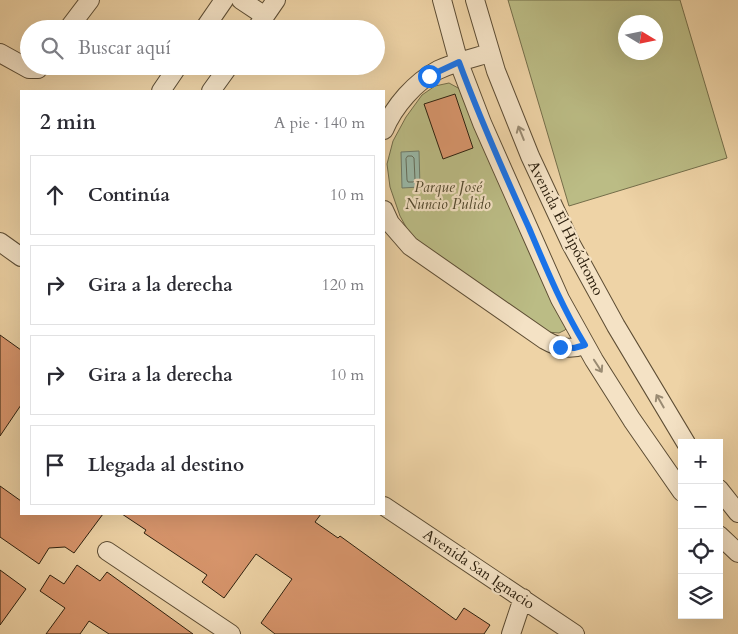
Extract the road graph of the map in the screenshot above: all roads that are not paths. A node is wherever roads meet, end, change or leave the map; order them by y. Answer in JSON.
{"nodes":[{"id":1,"x":90,"y":0,"type":"edge"},
{"id":2,"x":224,"y":0,"type":"edge"},
{"id":3,"x":241,"y":0,"type":"edge"},
{"id":4,"x":276,"y":0,"type":"edge"},
{"id":5,"x":442,"y":0,"type":"edge"},
{"id":6,"x":475,"y":0,"type":"edge"},
{"id":7,"x":75,"y":20,"type":"edge"},
{"id":8,"x":210,"y":20,"type":"edge"},
{"id":9,"x":258,"y":20,"type":"edge"},
{"id":10,"x":261,"y":20,"type":"edge"},
{"id":11,"x":0,"y":53,"type":"edge"},
{"id":12,"x":490,"y":53,"type":"junction"},
{"id":13,"x":459,"y":62,"type":"junction"},
{"id":14,"x":20,"y":64,"type":"edge"},
{"id":15,"x":172,"y":75,"type":"edge"},
{"id":16,"x":223,"y":75,"type":"edge"},
{"id":17,"x":162,"y":90,"type":"edge"},
{"id":18,"x":212,"y":90,"type":"edge"},
{"id":19,"x":385,"y":128,"type":"edge"},
{"id":20,"x":385,"y":212,"type":"edge"},
{"id":21,"x":0,"y":242,"type":"edge"},
{"id":22,"x":20,"y":256,"type":"edge"},
{"id":23,"x":585,"y":345,"type":"junction"},
{"id":24,"x":684,"y":439,"type":"edge"},
{"id":25,"x":678,"y":486,"type":"edge"},
{"id":26,"x":723,"y":493,"type":"edge"},
{"id":27,"x":385,"y":507,"type":"edge"},
{"id":28,"x":738,"y":513,"type":"edge"},
{"id":29,"x":723,"y":539,"type":"edge"},
{"id":30,"x":107,"y":551,"type":"dead end"},
{"id":31,"x":738,"y":554,"type":"edge"},
{"id":32,"x":523,"y":598,"type":"junction"},
{"id":33,"x":231,"y":634,"type":"edge"},
{"id":34,"x":511,"y":634,"type":"edge"},
{"id":35,"x":575,"y":634,"type":"edge"}],
"edges":[{"from":1,"to":7,"type":"street"},
{"from":2,"to":8,"type":"street"},
{"from":3,"to":9,"type":"street"},
{"from":4,"to":10,"type":"street"},
{"from":5,"to":13,"type":"street"},
{"from":6,"to":12,"type":"street","name":"Avenida El Hipódromo"},
{"from":11,"to":14,"type":"street"},
{"from":12,"to":13,"type":"street"},
{"from":24,"to":12,"type":"street","name":"Avenida El Hipódromo","one_way":true},
{"from":13,"to":19,"type":"street"},
{"from":13,"to":23,"type":"street"},
{"from":15,"to":17,"type":"street"},
{"from":16,"to":18,"type":"street"},
{"from":20,"to":23,"type":"street"},
{"from":21,"to":22,"type":"street"},
{"from":23,"to":25,"type":"street","one_way":true},
{"from":26,"to":28,"type":"street"},
{"from":27,"to":32,"type":"street","name":"Avenida San Ignacio"},
{"from":29,"to":31,"type":"street"},
{"from":30,"to":33,"type":"street"},
{"from":32,"to":34,"type":"street"},
{"from":32,"to":35,"type":"street","name":"Avenida San Ignacio"}]}
